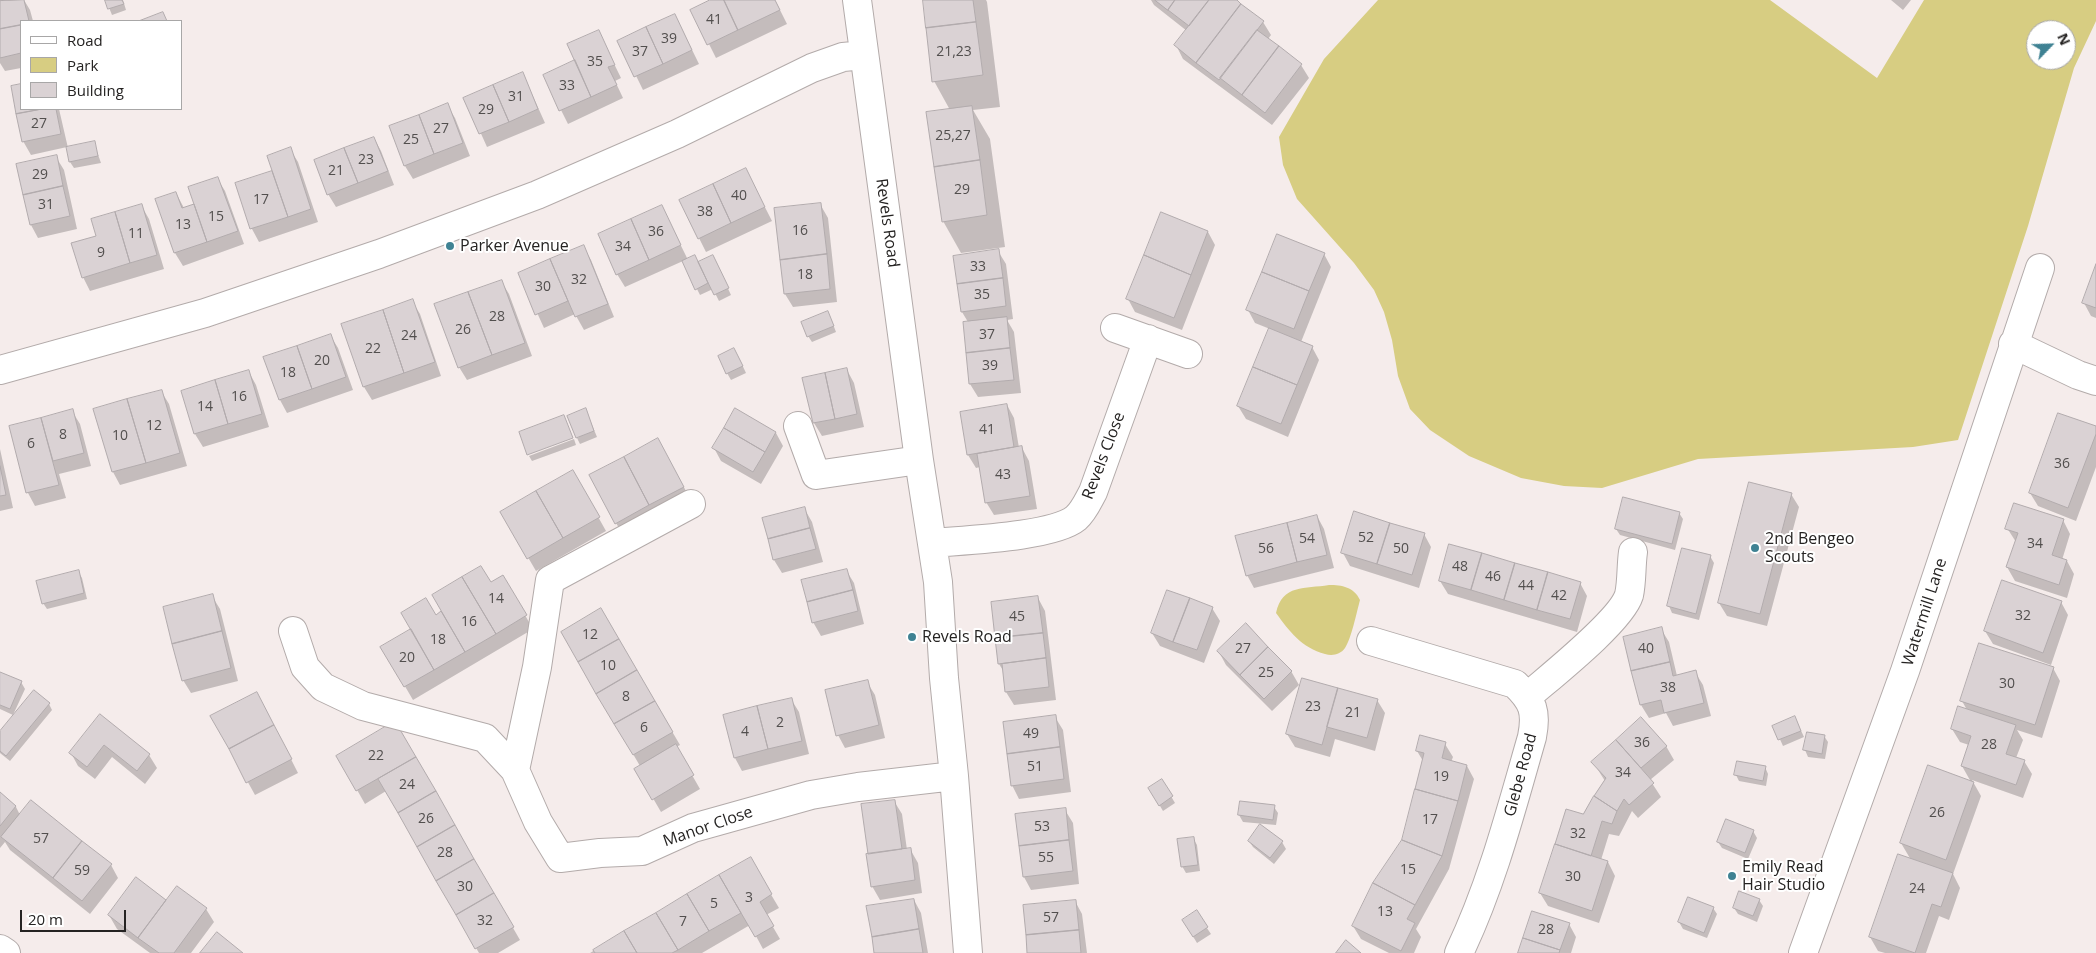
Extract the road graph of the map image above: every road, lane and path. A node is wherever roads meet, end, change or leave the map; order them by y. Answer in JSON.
{"nodes":[{"id":1,"x":857,"y":0,"type":"edge"},
{"id":2,"x":864,"y":55,"type":"junction"},
{"id":3,"x":2040,"y":268,"type":"dead end"},
{"id":4,"x":1115,"y":328,"type":"dead end"},
{"id":5,"x":1148,"y":339,"type":"junction"},
{"id":6,"x":2013,"y":344,"type":"junction"},
{"id":7,"x":1188,"y":354,"type":"dead end"},
{"id":8,"x":0,"y":370,"type":"edge"},
{"id":9,"x":2096,"y":381,"type":"edge"},
{"id":10,"x":798,"y":426,"type":"dead end"},
{"id":11,"x":919,"y":460,"type":"junction"},
{"id":12,"x":690,"y":504,"type":"dead end"},
{"id":13,"x":932,"y":543,"type":"junction"},
{"id":14,"x":1633,"y":552,"type":"dead end"},
{"id":15,"x":293,"y":631,"type":"dead end"},
{"id":16,"x":1371,"y":641,"type":"dead end"},
{"id":17,"x":1528,"y":696,"type":"junction"},
{"id":18,"x":515,"y":770,"type":"junction"},
{"id":19,"x":954,"y":776,"type":"junction"},
{"id":20,"x":0,"y":949,"type":"edge"},
{"id":21,"x":6,"y":953,"type":"edge"},
{"id":22,"x":968,"y":953,"type":"edge"},
{"id":23,"x":1459,"y":953,"type":"edge"},
{"id":24,"x":1803,"y":953,"type":"edge"}],
"edges":[{"from":1,"to":2,"type":"street","name":"Revels Road"},
{"from":2,"to":8,"type":"street"},
{"from":2,"to":11,"type":"street","name":"Revels Road"},
{"from":3,"to":6,"type":"street","name":"Watermill Lane"},
{"from":4,"to":5,"type":"street"},
{"from":5,"to":7,"type":"street"},
{"from":5,"to":13,"type":"street","name":"Revels Close"},
{"from":6,"to":9,"type":"street"},
{"from":6,"to":24,"type":"street","name":"Watermill Lane"},
{"from":10,"to":11,"type":"street"},
{"from":11,"to":13,"type":"street","name":"Revels Road"},
{"from":12,"to":18,"type":"street"},
{"from":13,"to":19,"type":"street","name":"Revels Road"},
{"from":14,"to":17,"type":"street"},
{"from":15,"to":18,"type":"street"},
{"from":16,"to":17,"type":"street"},
{"from":17,"to":23,"type":"street","name":"Glebe Road"},
{"from":18,"to":19,"type":"street","name":"Manor Close"},
{"from":19,"to":22,"type":"street","name":"Revels Road"},
{"from":20,"to":21,"type":"street"}]}
